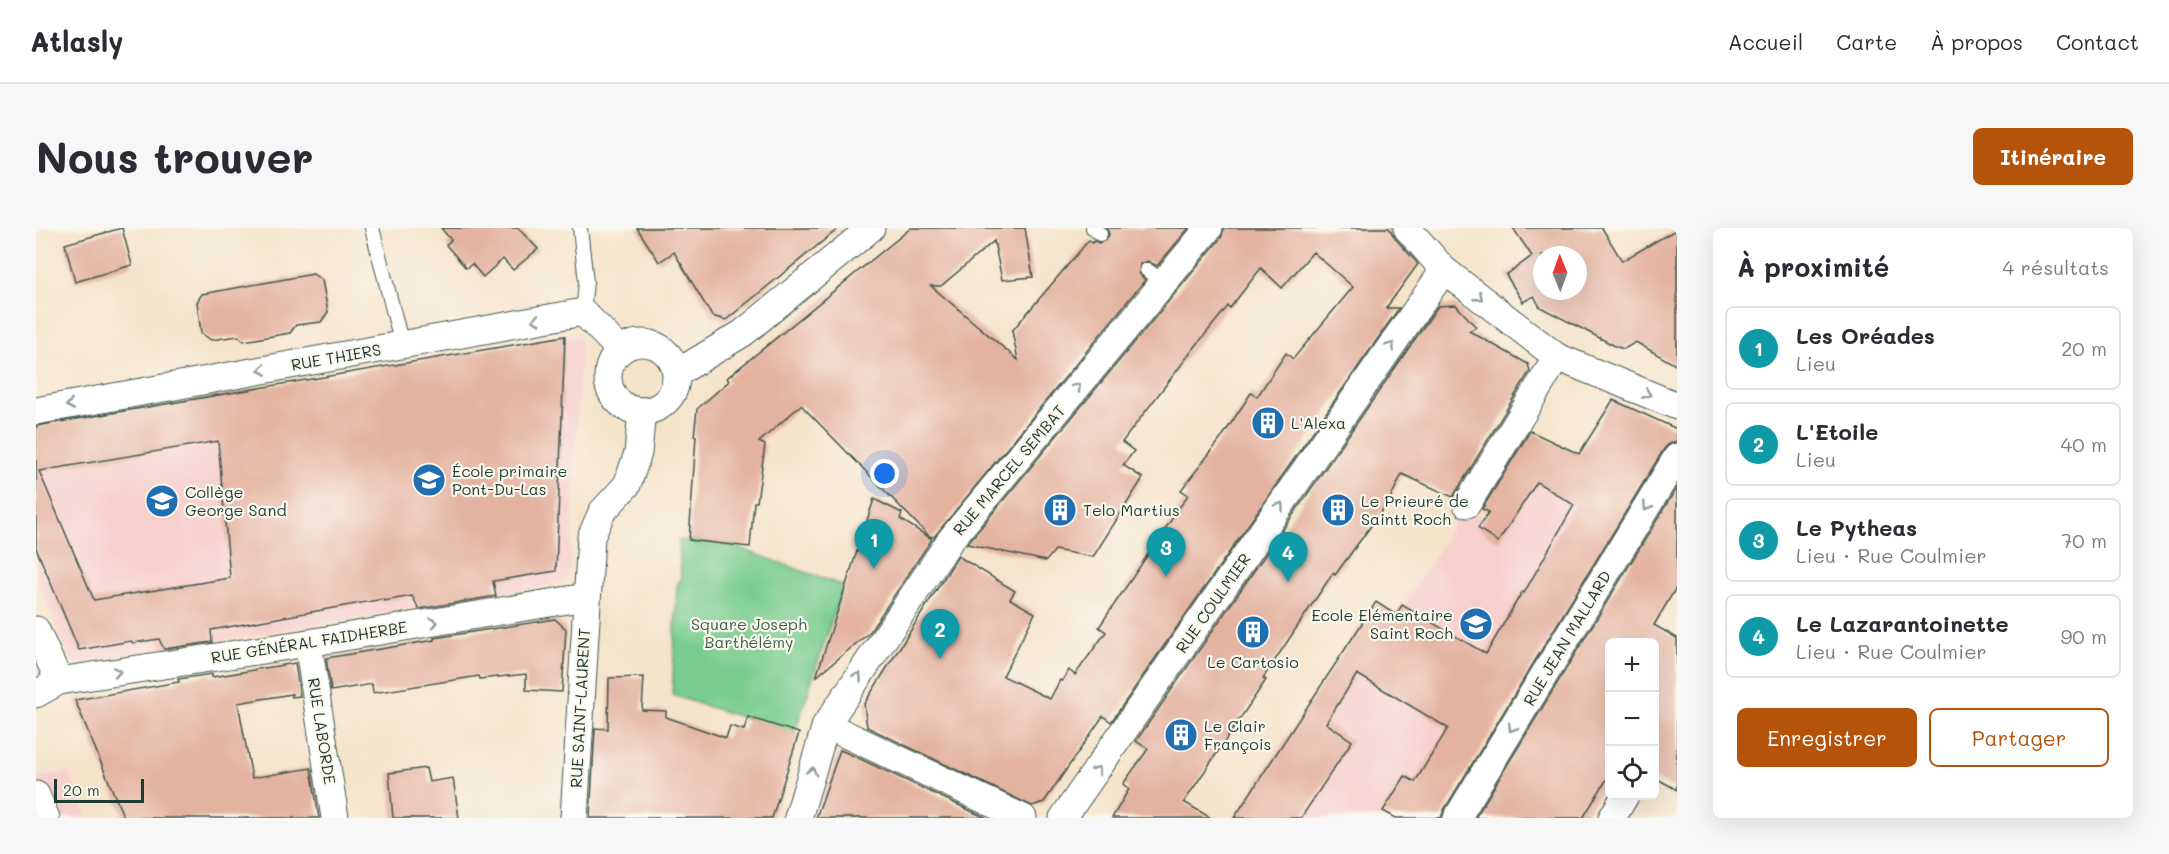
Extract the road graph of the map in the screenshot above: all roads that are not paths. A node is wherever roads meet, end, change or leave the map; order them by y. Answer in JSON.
{"nodes":[{"id":1,"x":372,"y":228,"type":"edge"},
{"id":2,"x":580,"y":228,"type":"edge"},
{"id":3,"x":871,"y":228,"type":"edge"},
{"id":4,"x":1209,"y":228,"type":"edge"},
{"id":5,"x":1407,"y":228,"type":"edge"},
{"id":6,"x":1444,"y":270,"type":"junction"},
{"id":7,"x":583,"y":312,"type":"junction"},
{"id":8,"x":402,"y":345,"type":"junction"},
{"id":9,"x":620,"y":350,"type":"junction"},
{"id":10,"x":1557,"y":357,"type":"junction"},
{"id":11,"x":677,"y":373,"type":"junction"},
{"id":12,"x":1677,"y":406,"type":"edge"},
{"id":13,"x":36,"y":411,"type":"edge"},
{"id":14,"x":642,"y":411,"type":"junction"},
{"id":15,"x":1677,"y":457,"type":"edge"},
{"id":16,"x":1467,"y":504,"type":"dead end"},
{"id":17,"x":586,"y":597,"type":"junction"},
{"id":18,"x":36,"y":630,"type":"edge"},
{"id":19,"x":308,"y":643,"type":"junction"},
{"id":20,"x":59,"y":681,"type":"junction"},
{"id":21,"x":36,"y":694,"type":"edge"},
{"id":22,"x":826,"y":725,"type":"junction"},
{"id":23,"x":36,"y":795,"type":"edge"},
{"id":24,"x":1622,"y":800,"type":"edge"},
{"id":25,"x":46,"y":818,"type":"edge"},
{"id":26,"x":335,"y":818,"type":"edge"},
{"id":27,"x":574,"y":818,"type":"edge"},
{"id":28,"x":798,"y":818,"type":"edge"},
{"id":29,"x":1023,"y":818,"type":"edge"},
{"id":30,"x":1063,"y":818,"type":"edge"},
{"id":31,"x":1457,"y":818,"type":"edge"},
{"id":32,"x":1612,"y":818,"type":"edge"}],
"edges":[{"from":1,"to":8,"type":"lane"},
{"from":2,"to":7,"type":"lane"},
{"from":3,"to":11,"type":"street"},
{"from":22,"to":4,"type":"street","name":"RUE MARCEL SEMBAT","one_way":true},
{"from":5,"to":6,"type":"street"},
{"from":6,"to":10,"type":"street","one_way":true},
{"from":30,"to":6,"type":"street","name":"RUE COULMIER","one_way":true},
{"from":7,"to":8,"type":"street","name":"RUE THIERS","one_way":true},
{"from":7,"to":9,"type":"street"},
{"from":8,"to":13,"type":"street","name":"RUE THIERS","one_way":true},
{"from":9,"to":11,"type":"street"},
{"from":9,"to":14,"type":"street"},
{"from":10,"to":12,"type":"street","one_way":true},
{"from":10,"to":16,"type":"street"},
{"from":11,"to":14,"type":"street"},
{"from":14,"to":17,"type":"street","name":"RUE SAINT-LAURENT"},
{"from":15,"to":31,"type":"street","name":"RUE JEAN MALLARD","one_way":true},
{"from":19,"to":17,"type":"street","name":"RUE GÉNÉRAL FAIDHERBE","one_way":true},
{"from":17,"to":27,"type":"street","name":"RUE SAINT-LAURENT"},
{"from":18,"to":20,"type":"street"},
{"from":20,"to":19,"type":"street","name":"RUE GÉNÉRAL FAIDHERBE","one_way":true},
{"from":19,"to":26,"type":"street","name":"RUE LABORDE"},
{"from":20,"to":21,"type":"street","name":"RUE GÉNÉRAL FAIDHERBE"},
{"from":28,"to":22,"type":"street","name":"RUE MARCEL SEMBAT","one_way":true},
{"from":22,"to":29,"type":"street"},
{"from":23,"to":25,"type":"street"},
{"from":24,"to":32,"type":"street"}]}
